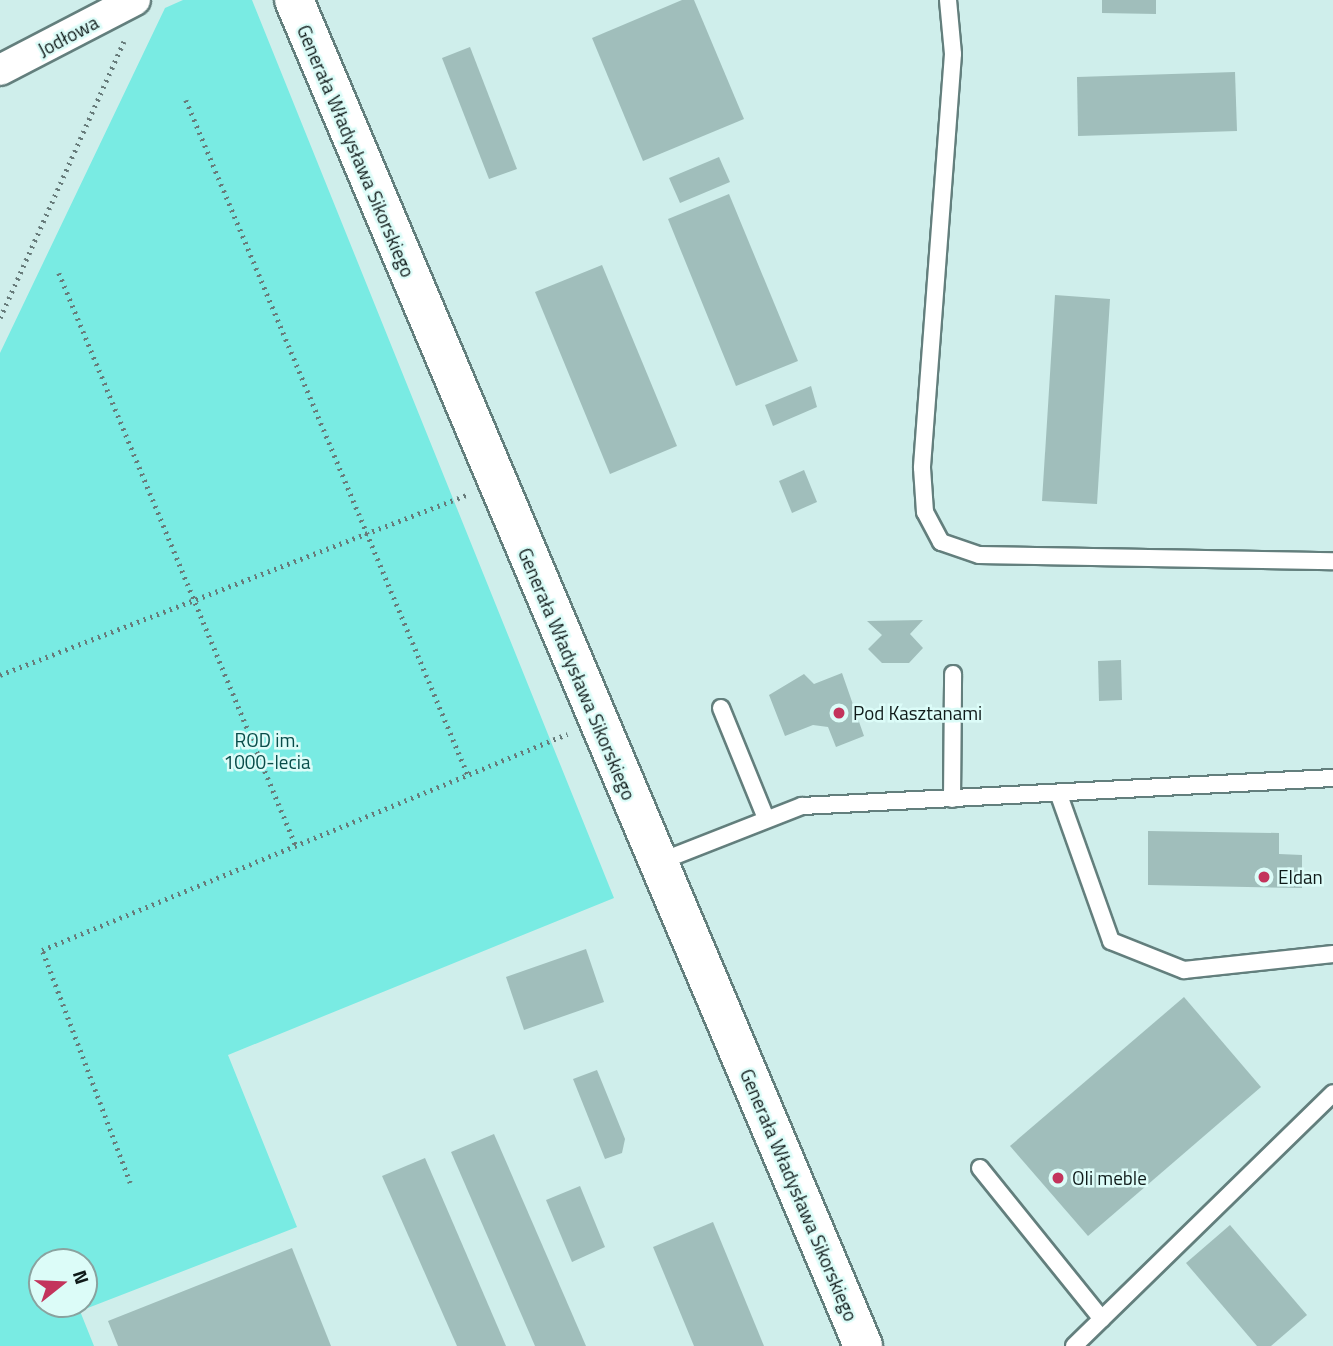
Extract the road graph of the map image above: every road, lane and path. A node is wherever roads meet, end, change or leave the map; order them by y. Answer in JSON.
{"nodes":[{"id":1,"x":135,"y":0,"type":"edge"},
{"id":2,"x":294,"y":0,"type":"edge"},
{"id":3,"x":948,"y":0,"type":"edge"},
{"id":4,"x":125,"y":37,"type":"dead end"},
{"id":5,"x":0,"y":70,"type":"edge"},
{"id":6,"x":186,"y":100,"type":"dead end"},
{"id":7,"x":59,"y":273,"type":"dead end"},
{"id":8,"x":0,"y":318,"type":"edge"},
{"id":9,"x":496,"y":482,"type":"junction"},
{"id":10,"x":365,"y":534,"type":"junction"},
{"id":11,"x":1333,"y":561,"type":"edge"},
{"id":12,"x":197,"y":599,"type":"junction"},
{"id":13,"x":953,"y":674,"type":"dead end"},
{"id":14,"x":0,"y":675,"type":"edge"},
{"id":15,"x":721,"y":708,"type":"dead end"},
{"id":16,"x":597,"y":722,"type":"junction"},
{"id":17,"x":468,"y":775,"type":"junction"},
{"id":18,"x":1333,"y":778,"type":"edge"},
{"id":19,"x":1059,"y":795,"type":"junction"},
{"id":20,"x":952,"y":799,"type":"junction"},
{"id":21,"x":766,"y":818,"type":"junction"},
{"id":22,"x":296,"y":846,"type":"junction"},
{"id":23,"x":656,"y":863,"type":"junction"},
{"id":24,"x":1333,"y":954,"type":"edge"},
{"id":25,"x":1333,"y":1093,"type":"edge"},
{"id":26,"x":980,"y":1168,"type":"dead end"},
{"id":27,"x":130,"y":1183,"type":"dead end"},
{"id":28,"x":1102,"y":1319,"type":"junction"},
{"id":29,"x":863,"y":1346,"type":"edge"},
{"id":30,"x":1074,"y":1346,"type":"edge"}],
"edges":[{"from":1,"to":5,"type":"street","name":"Jodłowa"},
{"from":2,"to":9,"type":"street","name":"Generała Władysława Sikorskiego"},
{"from":3,"to":11,"type":"lane"},
{"from":4,"to":8,"type":"path"},
{"from":6,"to":10,"type":"path"},
{"from":7,"to":12,"type":"path"},
{"from":9,"to":10,"type":"path"},
{"from":9,"to":16,"type":"street","name":"Generała Władysława Sikorskiego"},
{"from":10,"to":12,"type":"path"},
{"from":10,"to":17,"type":"path"},
{"from":12,"to":14,"type":"path"},
{"from":12,"to":22,"type":"path"},
{"from":13,"to":20,"type":"lane"},
{"from":15,"to":21,"type":"lane"},
{"from":16,"to":17,"type":"path"},
{"from":16,"to":23,"type":"street","name":"Generała Władysława Sikorskiego"},
{"from":17,"to":22,"type":"path"},
{"from":18,"to":19,"type":"lane"},
{"from":19,"to":20,"type":"lane"},
{"from":19,"to":24,"type":"lane"},
{"from":20,"to":21,"type":"lane"},
{"from":21,"to":23,"type":"lane"},
{"from":22,"to":27,"type":"path"},
{"from":23,"to":29,"type":"street","name":"Generała Władysława Sikorskiego"},
{"from":25,"to":28,"type":"lane"},
{"from":26,"to":28,"type":"lane"},
{"from":28,"to":30,"type":"lane"}]}
